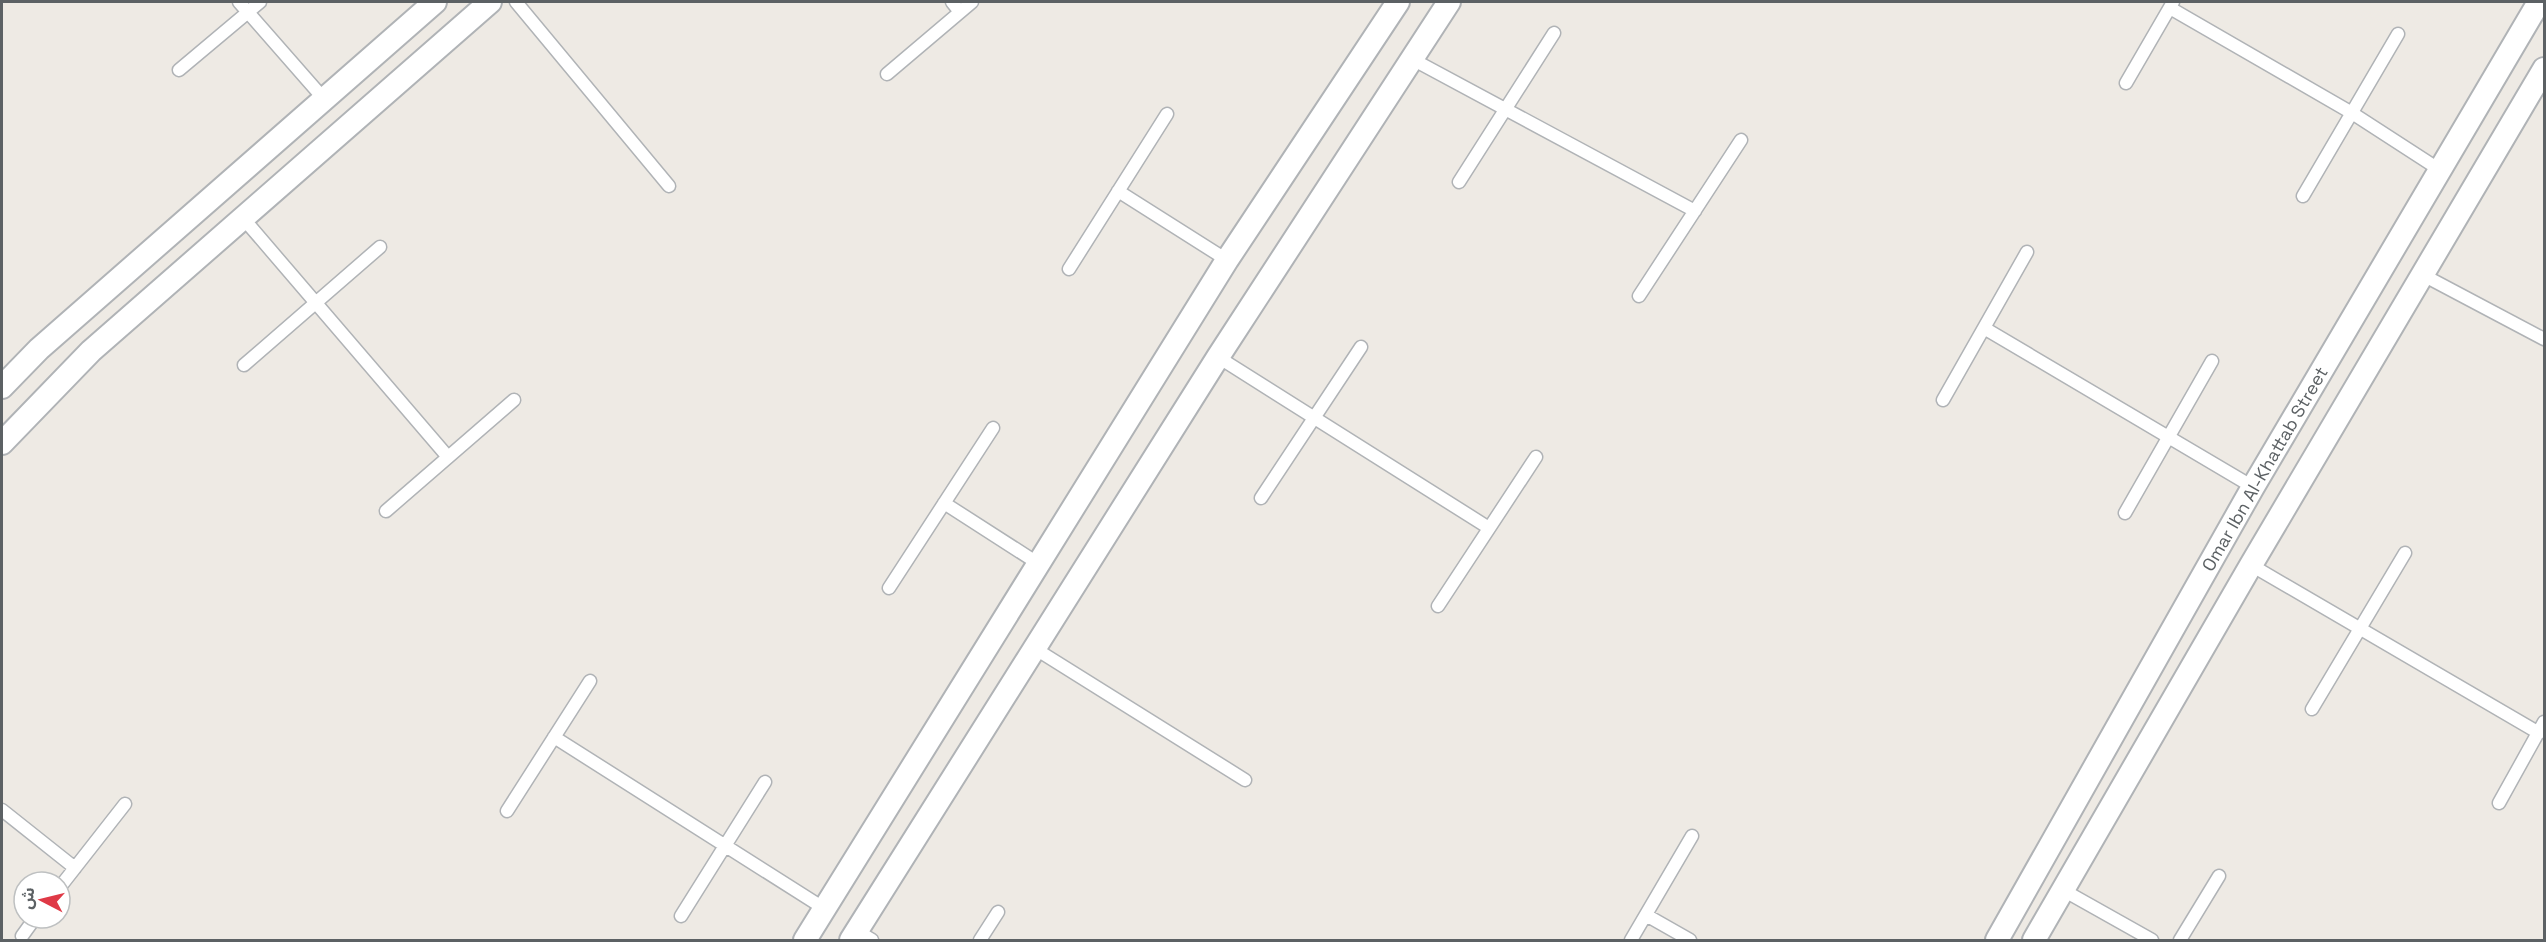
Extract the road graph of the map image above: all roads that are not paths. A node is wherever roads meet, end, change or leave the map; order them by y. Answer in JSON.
{"nodes":[{"id":1,"x":239,"y":2,"type":"edge"},
{"id":2,"x":260,"y":2,"type":"edge"},
{"id":3,"x":435,"y":2,"type":"edge"},
{"id":4,"x":490,"y":2,"type":"edge"},
{"id":5,"x":516,"y":2,"type":"edge"},
{"id":6,"x":952,"y":2,"type":"edge"},
{"id":7,"x":972,"y":2,"type":"edge"},
{"id":8,"x":1398,"y":2,"type":"edge"},
{"id":9,"x":1449,"y":2,"type":"edge"},
{"id":10,"x":2171,"y":5,"type":"edge"},
{"id":11,"x":2533,"y":6,"type":"edge"},
{"id":12,"x":248,"y":12,"type":"junction"},
{"id":13,"x":960,"y":12,"type":"junction"},
{"id":14,"x":1554,"y":33,"type":"dead end"},
{"id":15,"x":2398,"y":34,"type":"dead end"},
{"id":16,"x":1412,"y":59,"type":"junction"},
{"id":17,"x":2544,"y":69,"type":"edge"},
{"id":18,"x":179,"y":70,"type":"dead end"},
{"id":19,"x":887,"y":74,"type":"dead end"},
{"id":20,"x":2126,"y":83,"type":"dead end"},
{"id":21,"x":324,"y":99,"type":"junction"},
{"id":22,"x":1506,"y":109,"type":"junction"},
{"id":23,"x":2352,"y":113,"type":"junction"},
{"id":24,"x":1167,"y":114,"type":"dead end"},
{"id":25,"x":1742,"y":140,"type":"dead end"},
{"id":26,"x":2451,"y":150,"type":"junction"},
{"id":27,"x":2484,"y":169,"type":"junction"},
{"id":28,"x":2440,"y":170,"type":"junction"},
{"id":29,"x":1459,"y":182,"type":"dead end"},
{"id":30,"x":669,"y":186,"type":"dead end"},
{"id":31,"x":1118,"y":191,"type":"junction"},
{"id":32,"x":2303,"y":196,"type":"dead end"},
{"id":33,"x":1695,"y":211,"type":"junction"},
{"id":34,"x":243,"y":218,"type":"junction"},
{"id":35,"x":380,"y":247,"type":"dead end"},
{"id":36,"x":2027,"y":252,"type":"dead end"},
{"id":37,"x":1227,"y":260,"type":"junction"},
{"id":38,"x":1069,"y":269,"type":"dead end"},
{"id":39,"x":2423,"y":275,"type":"junction"},
{"id":40,"x":1639,"y":296,"type":"dead end"},
{"id":41,"x":315,"y":303,"type":"junction"},
{"id":42,"x":1984,"y":328,"type":"junction"},
{"id":43,"x":2544,"y":339,"type":"edge"},
{"id":44,"x":1361,"y":346,"type":"dead end"},
{"id":45,"x":1218,"y":357,"type":"junction"},
{"id":46,"x":2212,"y":361,"type":"dead end"},
{"id":47,"x":244,"y":365,"type":"dead end"},
{"id":48,"x":2,"y":387,"type":"edge"},
{"id":49,"x":514,"y":400,"type":"dead end"},
{"id":50,"x":1943,"y":400,"type":"dead end"},
{"id":51,"x":1314,"y":418,"type":"junction"},
{"id":52,"x":993,"y":428,"type":"dead end"},
{"id":53,"x":2169,"y":436,"type":"junction"},
{"id":54,"x":3,"y":438,"type":"edge"},
{"id":55,"x":448,"y":457,"type":"junction"},
{"id":56,"x":1536,"y":457,"type":"dead end"},
{"id":57,"x":2253,"y":487,"type":"junction"},
{"id":58,"x":1261,"y":498,"type":"dead end"},
{"id":59,"x":944,"y":503,"type":"junction"},
{"id":60,"x":386,"y":511,"type":"dead end"},
{"id":61,"x":2125,"y":513,"type":"dead end"},
{"id":62,"x":1489,"y":528,"type":"junction"},
{"id":63,"x":2405,"y":553,"type":"dead end"},
{"id":64,"x":1039,"y":564,"type":"junction"},
{"id":65,"x":2251,"y":565,"type":"junction"},
{"id":66,"x":889,"y":588,"type":"dead end"},
{"id":67,"x":1438,"y":606,"type":"dead end"},
{"id":68,"x":2360,"y":629,"type":"junction"},
{"id":69,"x":1034,"y":648,"type":"junction"},
{"id":70,"x":590,"y":681,"type":"dead end"},
{"id":71,"x":2312,"y":709,"type":"dead end"},
{"id":72,"x":2542,"y":728,"type":"edge"},
{"id":73,"x":554,"y":737,"type":"junction"},
{"id":74,"x":1245,"y":780,"type":"dead end"},
{"id":75,"x":765,"y":782,"type":"dead end"},
{"id":76,"x":2499,"y":803,"type":"dead end"},
{"id":77,"x":125,"y":804,"type":"dead end"},
{"id":78,"x":2,"y":810,"type":"edge"},
{"id":79,"x":507,"y":811,"type":"dead end"},
{"id":80,"x":1692,"y":836,"type":"dead end"},
{"id":81,"x":726,"y":846,"type":"junction"},
{"id":82,"x":75,"y":868,"type":"junction"},
{"id":83,"x":72,"y":872,"type":"edge"},
{"id":84,"x":2219,"y":876,"type":"dead end"},
{"id":85,"x":2063,"y":890,"type":"junction"},
{"id":86,"x":825,"y":909,"type":"junction"},
{"id":87,"x":998,"y":912,"type":"dead end"},
{"id":88,"x":1646,"y":915,"type":"junction"},
{"id":89,"x":681,"y":916,"type":"dead end"},
{"id":90,"x":26,"y":930,"type":"edge"},
{"id":91,"x":22,"y":936,"type":"dead end"},
{"id":92,"x":860,"y":937,"type":"edge"},
{"id":93,"x":805,"y":940,"type":"edge"},
{"id":94,"x":980,"y":940,"type":"edge"},
{"id":95,"x":1631,"y":940,"type":"edge"},
{"id":96,"x":1690,"y":940,"type":"edge"},
{"id":97,"x":1997,"y":940,"type":"edge"},
{"id":98,"x":2034,"y":940,"type":"edge"},
{"id":99,"x":2152,"y":940,"type":"edge"},
{"id":100,"x":2180,"y":940,"type":"edge"}],
"edges":[{"from":1,"to":12,"type":"lane"},
{"from":2,"to":12,"type":"lane"},
{"from":3,"to":21,"type":"street"},
{"from":4,"to":34,"type":"street"},
{"from":5,"to":30,"type":"lane"},
{"from":6,"to":13,"type":"lane"},
{"from":7,"to":13,"type":"lane"},
{"from":8,"to":37,"type":"street"},
{"from":9,"to":16,"type":"street"},
{"from":10,"to":20,"type":"lane"},
{"from":10,"to":23,"type":"lane"},
{"from":11,"to":26,"type":"street","name":"Omar Ibn Al-Khattab Street"},
{"from":12,"to":18,"type":"lane"},
{"from":12,"to":21,"type":"lane"},
{"from":13,"to":19,"type":"lane"},
{"from":14,"to":22,"type":"lane"},
{"from":15,"to":23,"type":"lane"},
{"from":16,"to":22,"type":"lane"},
{"from":16,"to":45,"type":"street"},
{"from":17,"to":27,"type":"street","name":"Omar Ibn Al-Khattab Street"},
{"from":21,"to":48,"type":"street"},
{"from":22,"to":29,"type":"lane"},
{"from":22,"to":33,"type":"lane"},
{"from":23,"to":28,"type":"lane"},
{"from":23,"to":32,"type":"lane"},
{"from":24,"to":31,"type":"lane"},
{"from":25,"to":33,"type":"lane"},
{"from":26,"to":27,"type":"street"},
{"from":26,"to":28,"type":"street","name":"Omar Ibn Al-Khattab Street"},
{"from":27,"to":39,"type":"street","name":"Omar Ibn Al-Khattab Street"},
{"from":28,"to":57,"type":"street","name":"Omar Ibn Al-Khattab Street"},
{"from":31,"to":37,"type":"lane"},
{"from":31,"to":38,"type":"lane"},
{"from":33,"to":40,"type":"lane"},
{"from":34,"to":41,"type":"lane"},
{"from":34,"to":54,"type":"street"},
{"from":35,"to":41,"type":"lane"},
{"from":36,"to":42,"type":"lane"},
{"from":37,"to":64,"type":"street"},
{"from":39,"to":43,"type":"lane"},
{"from":39,"to":65,"type":"street","name":"Omar Ibn Al-Khattab Street"},
{"from":41,"to":47,"type":"lane"},
{"from":41,"to":55,"type":"lane"},
{"from":42,"to":50,"type":"lane"},
{"from":42,"to":53,"type":"lane"},
{"from":44,"to":51,"type":"lane"},
{"from":45,"to":51,"type":"lane"},
{"from":45,"to":69,"type":"street"},
{"from":46,"to":53,"type":"lane"},
{"from":49,"to":55,"type":"lane"},
{"from":51,"to":58,"type":"lane"},
{"from":51,"to":62,"type":"lane"},
{"from":52,"to":59,"type":"lane"},
{"from":53,"to":57,"type":"lane"},
{"from":53,"to":61,"type":"lane"},
{"from":55,"to":60,"type":"lane"},
{"from":56,"to":62,"type":"lane"},
{"from":57,"to":97,"type":"street","name":"Omar Ibn Al-Khattab Street"},
{"from":59,"to":64,"type":"lane"},
{"from":59,"to":66,"type":"lane"},
{"from":62,"to":67,"type":"lane"},
{"from":63,"to":68,"type":"lane"},
{"from":64,"to":86,"type":"street"},
{"from":65,"to":68,"type":"lane"},
{"from":65,"to":85,"type":"street","name":"Omar Ibn Al-Khattab Street"},
{"from":68,"to":71,"type":"lane"},
{"from":68,"to":72,"type":"lane"},
{"from":69,"to":74,"type":"lane"},
{"from":69,"to":92,"type":"street"},
{"from":70,"to":73,"type":"lane"},
{"from":72,"to":76,"type":"lane"},
{"from":73,"to":79,"type":"lane"},
{"from":73,"to":81,"type":"lane"},
{"from":75,"to":81,"type":"lane"},
{"from":77,"to":82,"type":"lane"},
{"from":78,"to":82,"type":"lane"},
{"from":80,"to":88,"type":"lane"},
{"from":81,"to":86,"type":"lane"},
{"from":81,"to":89,"type":"lane"},
{"from":82,"to":83,"type":"lane"},
{"from":84,"to":100,"type":"lane"},
{"from":85,"to":98,"type":"street","name":"Omar Ibn Al-Khattab Street"},
{"from":85,"to":99,"type":"lane"},
{"from":86,"to":93,"type":"street"},
{"from":87,"to":94,"type":"lane"},
{"from":88,"to":95,"type":"lane"},
{"from":88,"to":96,"type":"lane"},
{"from":90,"to":91,"type":"lane"}]}
